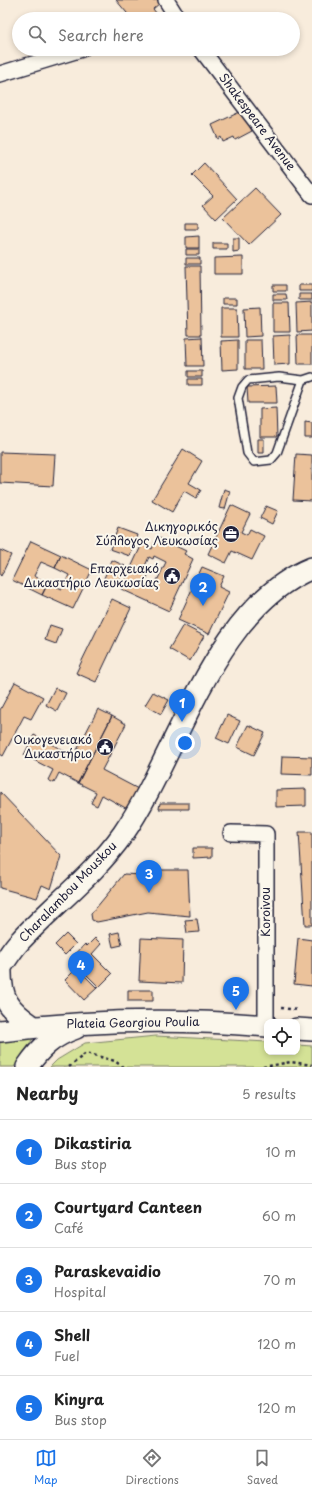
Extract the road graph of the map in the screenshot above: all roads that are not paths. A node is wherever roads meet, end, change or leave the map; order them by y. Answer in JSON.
{"nodes":[{"id":1,"x":166,"y":0,"type":"edge"},
{"id":2,"x":174,"y":12,"type":"edge"},
{"id":3,"x":59,"y":56,"type":"edge"},
{"id":4,"x":206,"y":56,"type":"edge"},
{"id":5,"x":0,"y":74,"type":"edge"},
{"id":6,"x":312,"y":195,"type":"edge"},
{"id":7,"x":312,"y":377,"type":"edge"},
{"id":8,"x":303,"y":380,"type":"junction"},
{"id":9,"x":312,"y":568,"type":"edge"},
{"id":10,"x":230,"y":833,"type":"dead end"},
{"id":11,"x":1,"y":967,"type":"edge"},
{"id":12,"x":266,"y":1019,"type":"edge"},
{"id":13,"x":91,"y":1023,"type":"junction"},
{"id":14,"x":264,"y":1026,"type":"edge"},
{"id":15,"x":34,"y":1027,"type":"junction"},
{"id":16,"x":300,"y":1029,"type":"edge"},
{"id":17,"x":312,"y":1030,"type":"edge"},
{"id":18,"x":0,"y":1031,"type":"edge"},
{"id":19,"x":27,"y":1067,"type":"edge"}],
"edges":[{"from":1,"to":2,"type":"street"},
{"from":3,"to":5,"type":"street"},
{"from":4,"to":6,"type":"street","name":"Shakespeare Avenue"},
{"from":7,"to":8,"type":"lane"},
{"from":8,"to":8,"type":"lane"},
{"from":9,"to":11,"type":"street","name":"Charalambou Mouskou"},
{"from":10,"to":12,"type":"street","name":"Koroivou"},
{"from":11,"to":15,"type":"street","name":"Charalambou Mouskou"},
{"from":13,"to":14,"type":"street","name":"Plateia Georgiou Poulia"},
{"from":13,"to":15,"type":"street","name":"Plateia Georgiou Poulia"},
{"from":13,"to":19,"type":"street"},
{"from":15,"to":18,"type":"street","name":"Plateia Georgiou Poulia"},
{"from":16,"to":17,"type":"street"}]}
